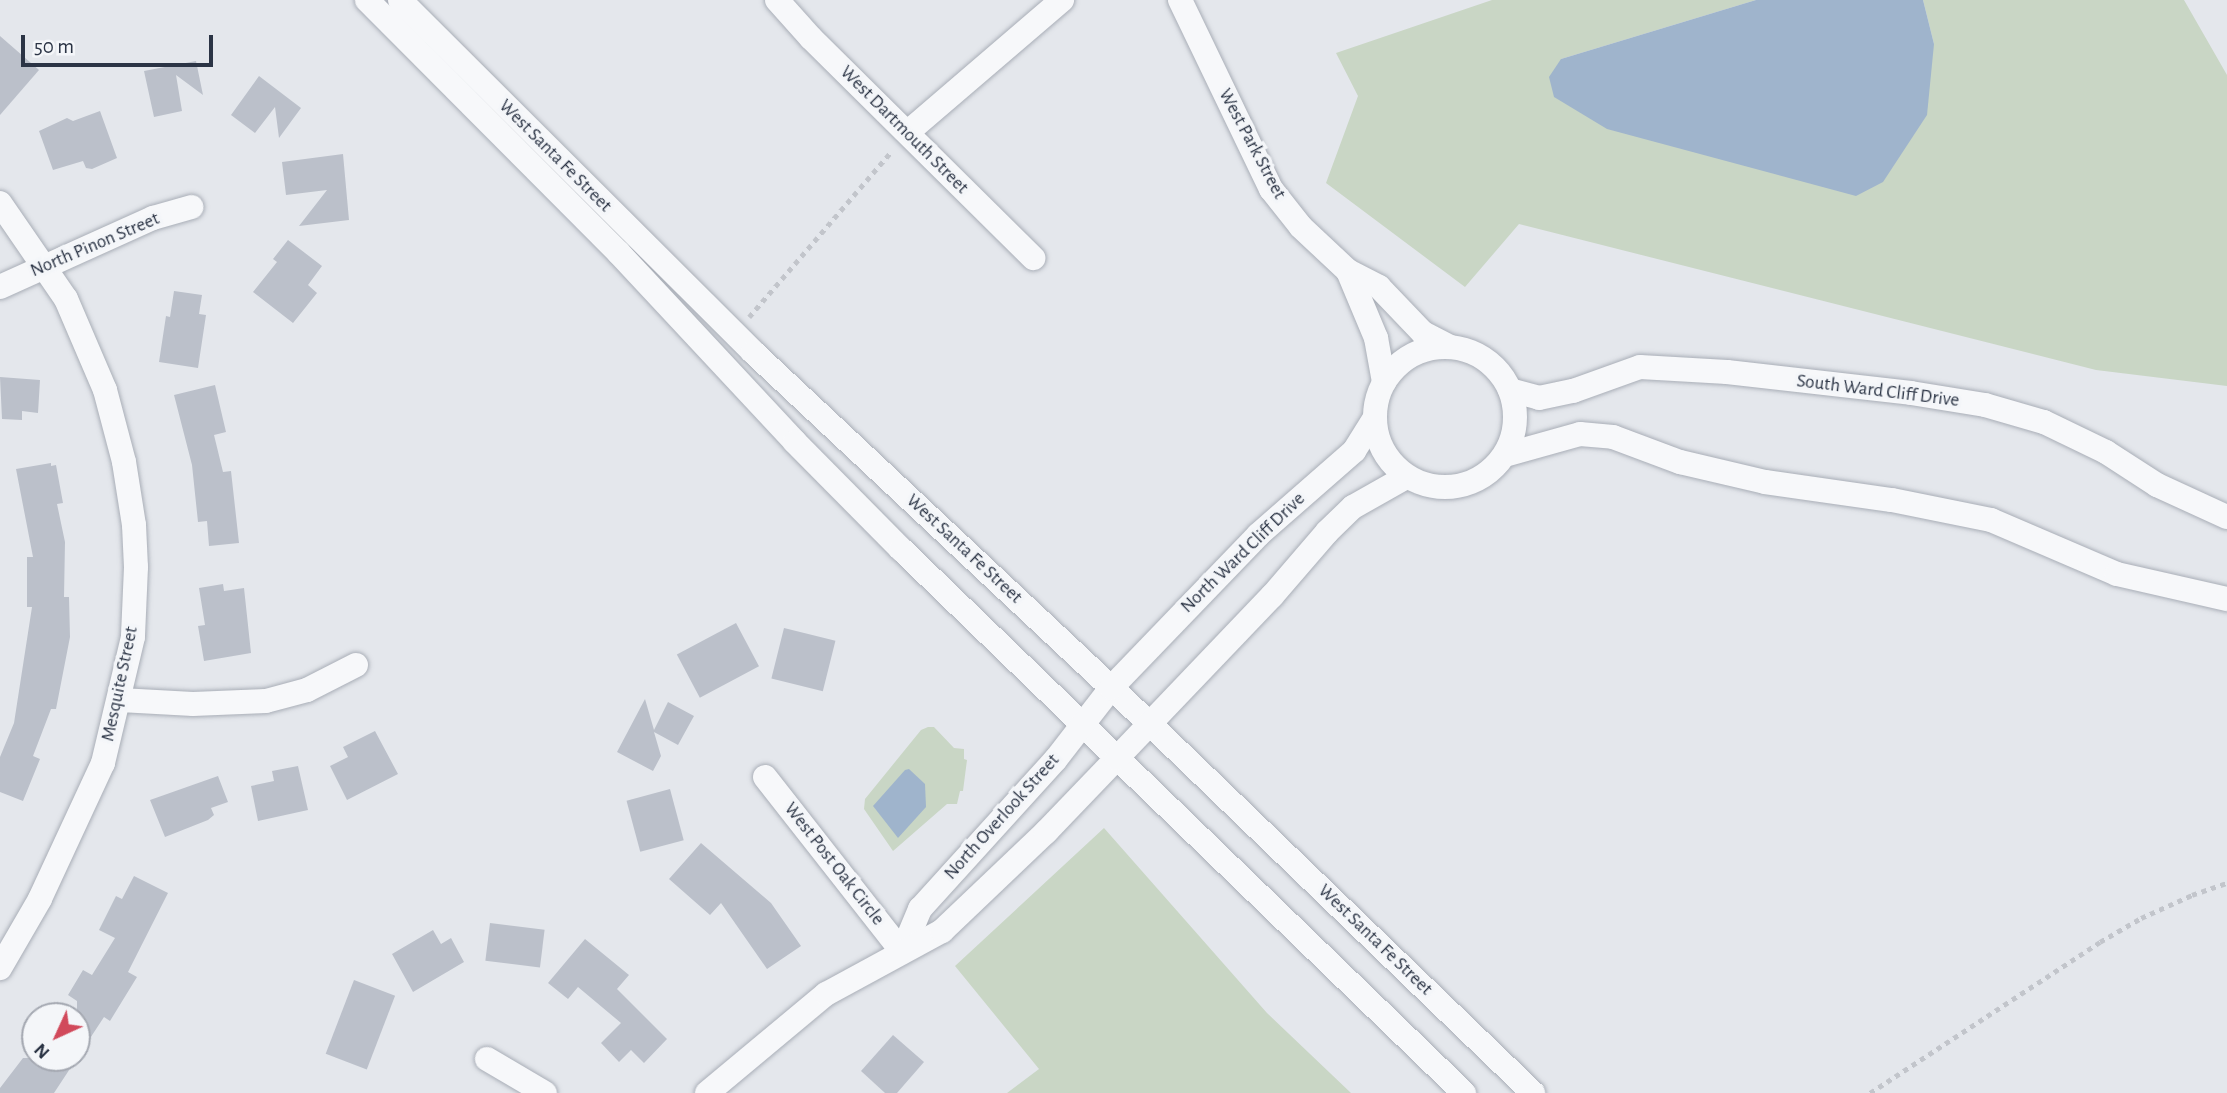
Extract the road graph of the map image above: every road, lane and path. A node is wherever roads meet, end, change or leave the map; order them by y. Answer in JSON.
{"nodes":[{"id":1,"x":367,"y":0,"type":"edge"},
{"id":2,"x":400,"y":0,"type":"edge"},
{"id":3,"x":777,"y":0,"type":"edge"},
{"id":4,"x":1062,"y":0,"type":"edge"},
{"id":5,"x":1180,"y":0,"type":"edge"},
{"id":6,"x":908,"y":132,"type":"junction"},
{"id":7,"x":0,"y":203,"type":"edge"},
{"id":8,"x":191,"y":206,"type":"dead end"},
{"id":9,"x":1033,"y":258,"type":"dead end"},
{"id":10,"x":46,"y":267,"type":"junction"},
{"id":11,"x":1348,"y":271,"type":"junction"},
{"id":12,"x":0,"y":286,"type":"edge"},
{"id":13,"x":734,"y":334,"type":"junction"},
{"id":14,"x":1451,"y":347,"type":"junction"},
{"id":15,"x":1384,"y":382,"type":"junction"},
{"id":16,"x":1510,"y":390,"type":"junction"},
{"id":17,"x":1374,"y":419,"type":"junction"},
{"id":18,"x":1505,"y":455,"type":"junction"},
{"id":19,"x":1406,"y":477,"type":"junction"},
{"id":20,"x":2227,"y":517,"type":"edge"},
{"id":21,"x":2227,"y":599,"type":"edge"},
{"id":22,"x":356,"y":665,"type":"dead end"},
{"id":23,"x":1111,"y":688,"type":"junction"},
{"id":24,"x":120,"y":700,"type":"junction"},
{"id":25,"x":1081,"y":722,"type":"junction"},
{"id":26,"x":1150,"y":724,"type":"junction"},
{"id":27,"x":1117,"y":758,"type":"junction"},
{"id":28,"x":765,"y":777,"type":"dead end"},
{"id":29,"x":2227,"y":883,"type":"edge"},
{"id":30,"x":902,"y":952,"type":"junction"},
{"id":31,"x":0,"y":968,"type":"edge"},
{"id":32,"x":487,"y":1059,"type":"dead end"},
{"id":33,"x":545,"y":1093,"type":"edge"},
{"id":34,"x":707,"y":1093,"type":"edge"},
{"id":35,"x":1464,"y":1093,"type":"edge"},
{"id":36,"x":1534,"y":1093,"type":"edge"},
{"id":37,"x":1870,"y":1093,"type":"edge"}],
"edges":[{"from":1,"to":25,"type":"street","name":"West Santa Fe Street"},
{"from":2,"to":13,"type":"street","name":"West Santa Fe Street"},
{"from":3,"to":6,"type":"street","name":"West Dartmouth Street"},
{"from":4,"to":6,"type":"street"},
{"from":5,"to":11,"type":"street","name":"West Park Street"},
{"from":6,"to":9,"type":"street","name":"West Dartmouth Street"},
{"from":6,"to":13,"type":"path"},
{"from":7,"to":10,"type":"street","name":"Mesquite Street"},
{"from":8,"to":10,"type":"street","name":"North Pinon Street"},
{"from":10,"to":12,"type":"street","name":"North Pinon Street"},
{"from":10,"to":24,"type":"street","name":"Mesquite Street"},
{"from":11,"to":14,"type":"street","name":"West Park Street"},
{"from":11,"to":15,"type":"street","name":"West Park Street"},
{"from":13,"to":23,"type":"street","name":"West Santa Fe Street"},
{"from":14,"to":15,"type":"street"},
{"from":14,"to":16,"type":"street"},
{"from":15,"to":17,"type":"street"},
{"from":16,"to":18,"type":"street"},
{"from":16,"to":20,"type":"street","name":"South Ward Cliff Drive"},
{"from":17,"to":19,"type":"street"},
{"from":17,"to":23,"type":"street","name":"North Ward Cliff Drive"},
{"from":18,"to":19,"type":"street"},
{"from":18,"to":21,"type":"street"},
{"from":19,"to":26,"type":"street"},
{"from":22,"to":24,"type":"street"},
{"from":23,"to":25,"type":"street","name":"North Overlook Street"},
{"from":23,"to":26,"type":"street","name":"West Santa Fe Street"},
{"from":24,"to":31,"type":"street","name":"Mesquite Street"},
{"from":25,"to":27,"type":"street","name":"West Santa Fe Street"},
{"from":25,"to":30,"type":"street","name":"North Overlook Street"},
{"from":26,"to":27,"type":"street","name":"North Overlook Street"},
{"from":26,"to":36,"type":"street","name":"West Santa Fe Street"},
{"from":27,"to":30,"type":"street","name":"North Overlook Street"},
{"from":27,"to":35,"type":"street","name":"West Santa Fe Street"},
{"from":28,"to":30,"type":"street","name":"West Post Oak Circle"},
{"from":29,"to":37,"type":"path"},
{"from":30,"to":34,"type":"street","name":"North Overlook Street"},
{"from":32,"to":33,"type":"street"}]}
